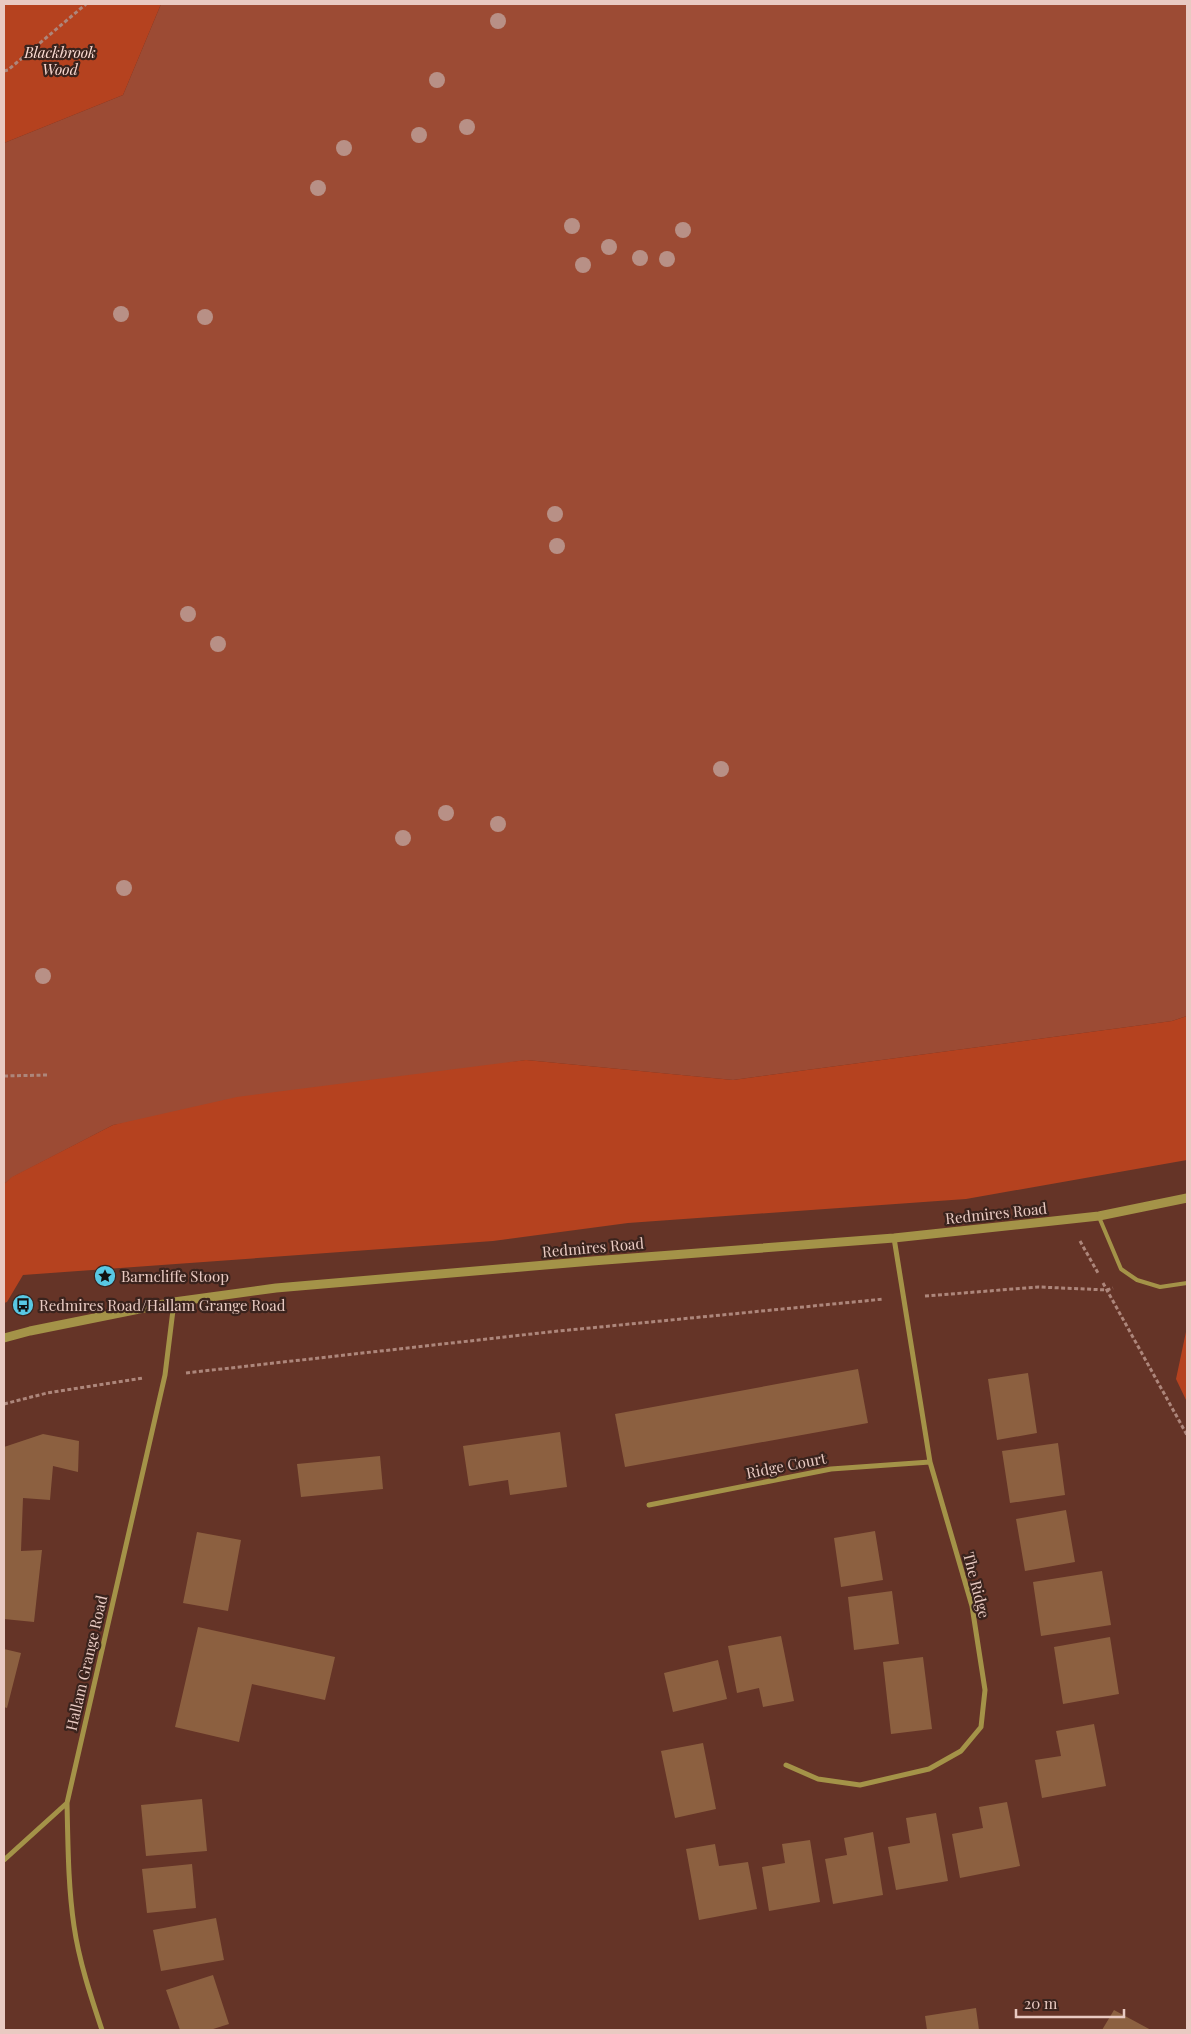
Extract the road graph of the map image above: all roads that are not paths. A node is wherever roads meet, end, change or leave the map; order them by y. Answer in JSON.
{"nodes":[{"id":1,"x":1187,"y":1198,"type":"edge"},
{"id":2,"x":1099,"y":1216,"type":"junction"},
{"id":3,"x":894,"y":1238,"type":"junction"},
{"id":4,"x":1187,"y":1283,"type":"edge"},
{"id":5,"x":174,"y":1302,"type":"junction"},
{"id":6,"x":4,"y":1338,"type":"edge"},
{"id":7,"x":930,"y":1462,"type":"junction"},
{"id":8,"x":649,"y":1505,"type":"dead end"},
{"id":9,"x":786,"y":1765,"type":"dead end"},
{"id":10,"x":67,"y":1803,"type":"junction"},
{"id":11,"x":4,"y":1860,"type":"edge"},
{"id":12,"x":102,"y":2030,"type":"edge"}],
"edges":[{"from":1,"to":2,"type":"street","name":"Redmires Road"},
{"from":2,"to":3,"type":"street","name":"Redmires Road"},
{"from":2,"to":4,"type":"lane"},
{"from":3,"to":5,"type":"street","name":"Redmires Road"},
{"from":3,"to":7,"type":"street","name":"The Ridge"},
{"from":5,"to":6,"type":"street","name":"Redmires Road"},
{"from":5,"to":10,"type":"street","name":"Hallam Grange Road"},
{"from":7,"to":8,"type":"street","name":"Ridge Court"},
{"from":7,"to":9,"type":"street","name":"The Ridge"},
{"from":10,"to":11,"type":"street"},
{"from":10,"to":12,"type":"street","name":"Hallam Grange Road"}]}
